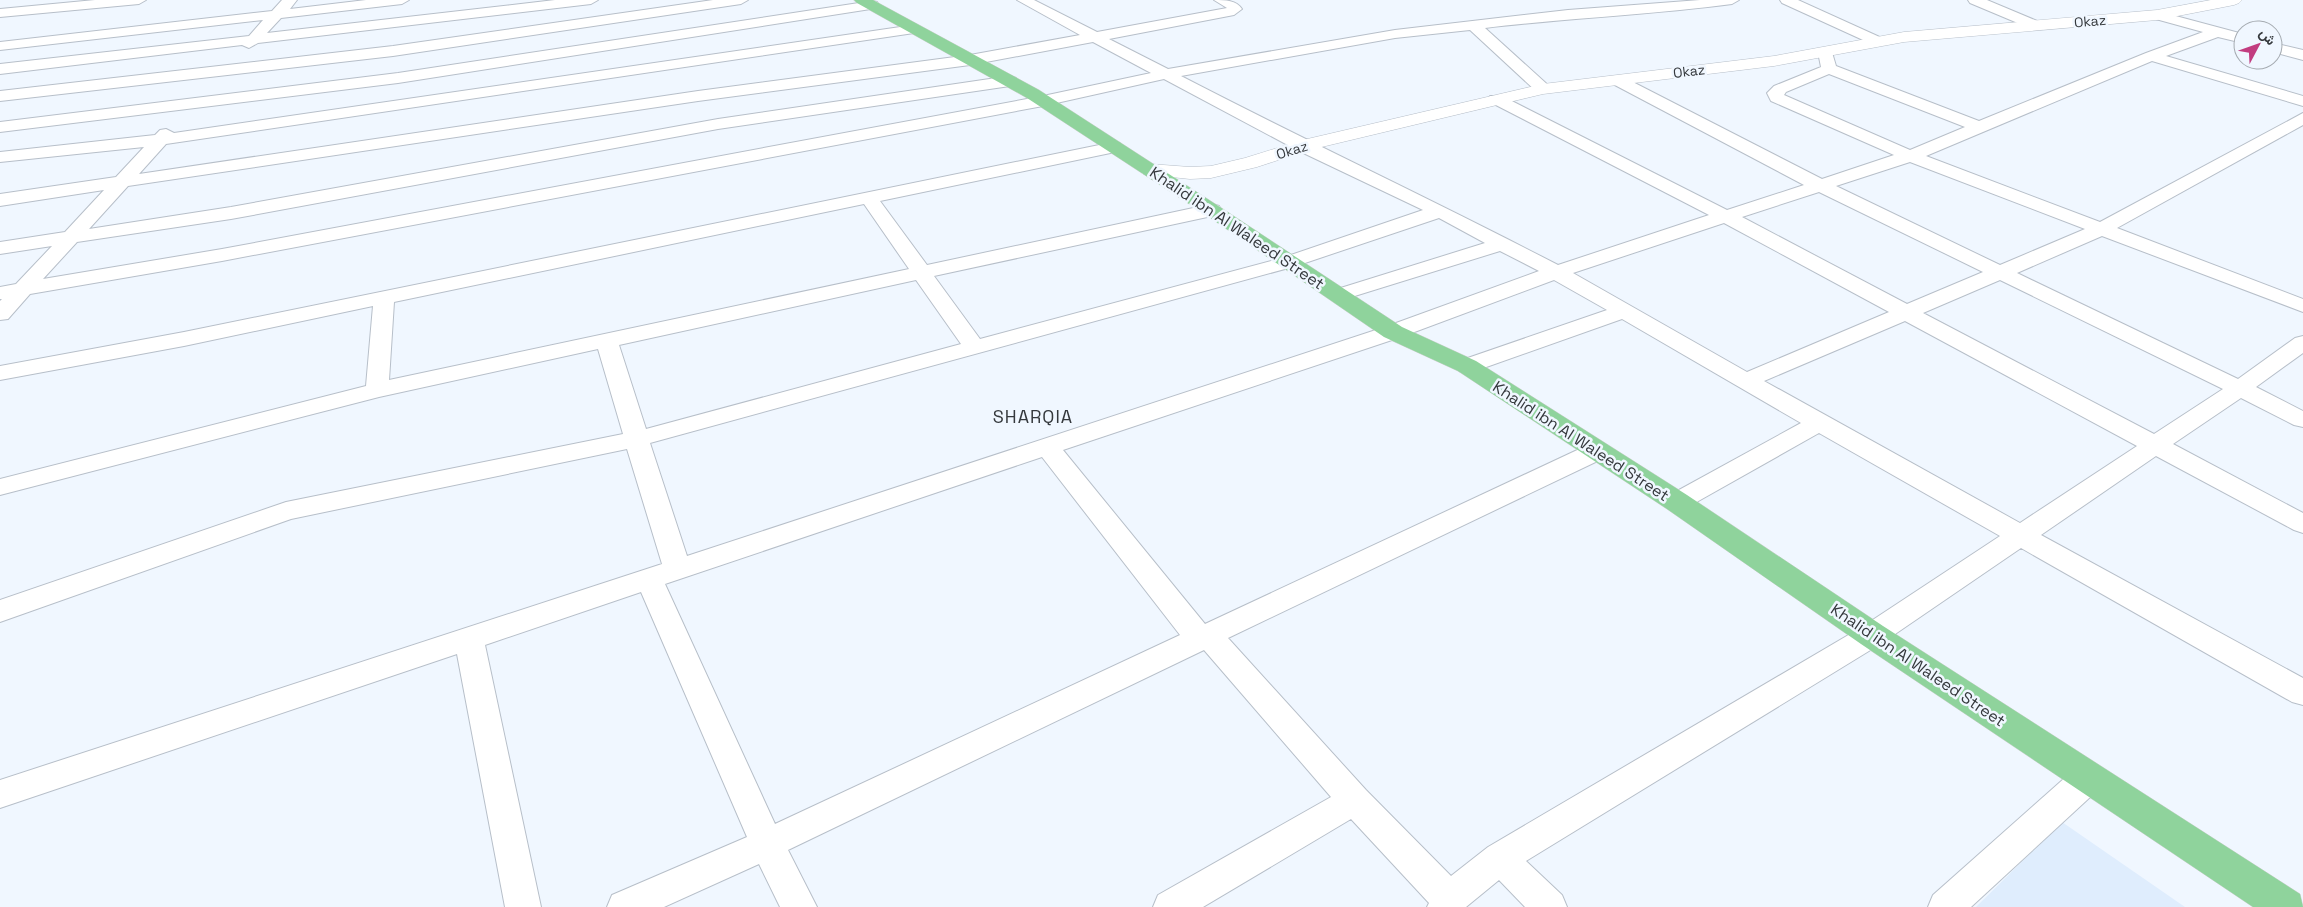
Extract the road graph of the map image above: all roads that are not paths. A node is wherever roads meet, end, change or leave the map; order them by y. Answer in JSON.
{"nodes":[{"id":1,"x":139,"y":0,"type":"edge"},
{"id":2,"x":290,"y":0,"type":"edge"},
{"id":3,"x":402,"y":0,"type":"edge"},
{"id":4,"x":591,"y":0,"type":"edge"},
{"id":5,"x":742,"y":0,"type":"edge"},
{"id":6,"x":1024,"y":0,"type":"edge"},
{"id":7,"x":1220,"y":0,"type":"edge"},
{"id":8,"x":1544,"y":0,"type":"edge"},
{"id":9,"x":1657,"y":0,"type":"edge"},
{"id":10,"x":1732,"y":0,"type":"edge"},
{"id":11,"x":1787,"y":0,"type":"edge"},
{"id":12,"x":1976,"y":0,"type":"edge"},
{"id":13,"x":2234,"y":0,"type":"edge"},
{"id":14,"x":576,"y":1,"type":"edge"},
{"id":15,"x":867,"y":3,"type":"edge"},
{"id":16,"x":1670,"y":8,"type":"junction"},
{"id":17,"x":0,"y":13,"type":"edge"},
{"id":18,"x":277,"y":14,"type":"junction"},
{"id":19,"x":1568,"y":14,"type":"junction"},
{"id":20,"x":2157,"y":15,"type":"junction"},
{"id":21,"x":1474,"y":26,"type":"junction"},
{"id":22,"x":2037,"y":26,"type":"junction"},
{"id":23,"x":914,"y":29,"type":"junction"},
{"id":24,"x":2217,"y":32,"type":"junction"},
{"id":25,"x":2233,"y":36,"type":"edge"},
{"id":26,"x":1094,"y":38,"type":"junction"},
{"id":27,"x":254,"y":40,"type":"junction"},
{"id":28,"x":1880,"y":42,"type":"junction"},
{"id":29,"x":0,"y":46,"type":"edge"},
{"id":30,"x":2283,"y":50,"type":"edge"},
{"id":31,"x":393,"y":51,"type":"junction"},
{"id":32,"x":2303,"y":55,"type":"edge"},
{"id":33,"x":2151,"y":56,"type":"junction"},
{"id":34,"x":970,"y":60,"type":"junction"},
{"id":35,"x":1828,"y":60,"type":"junction"},
{"id":36,"x":0,"y":70,"type":"edge"},
{"id":37,"x":226,"y":70,"type":"junction"},
{"id":38,"x":1166,"y":74,"type":"junction"},
{"id":39,"x":398,"y":78,"type":"junction"},
{"id":40,"x":1617,"y":80,"type":"junction"},
{"id":41,"x":1010,"y":81,"type":"junction"},
{"id":42,"x":1543,"y":89,"type":"junction"},
{"id":43,"x":0,"y":96,"type":"edge"},
{"id":44,"x":1496,"y":99,"type":"junction"},
{"id":45,"x":1043,"y":101,"type":"junction"},
{"id":46,"x":2303,"y":101,"type":"edge"},
{"id":47,"x":194,"y":104,"type":"junction"},
{"id":48,"x":400,"y":104,"type":"junction"},
{"id":49,"x":2303,"y":118,"type":"edge"},
{"id":50,"x":0,"y":127,"type":"edge"},
{"id":51,"x":1979,"y":127,"type":"junction"},
{"id":52,"x":161,"y":140,"type":"junction"},
{"id":53,"x":1303,"y":146,"type":"junction"},
{"id":54,"x":1114,"y":147,"type":"junction"},
{"id":55,"x":1910,"y":156,"type":"junction"},
{"id":56,"x":0,"y":157,"type":"edge"},
{"id":57,"x":1150,"y":170,"type":"junction"},
{"id":58,"x":121,"y":183,"type":"junction"},
{"id":59,"x":1819,"y":185,"type":"junction"},
{"id":60,"x":869,"y":198,"type":"junction"},
{"id":61,"x":0,"y":200,"type":"edge"},
{"id":62,"x":1212,"y":210,"type":"junction"},
{"id":63,"x":1440,"y":211,"type":"junction"},
{"id":64,"x":1725,"y":216,"type":"junction"},
{"id":65,"x":2102,"y":229,"type":"junction"},
{"id":66,"x":71,"y":238,"type":"junction"},
{"id":67,"x":1501,"y":244,"type":"junction"},
{"id":68,"x":0,"y":248,"type":"edge"},
{"id":69,"x":1289,"y":262,"type":"junction"},
{"id":70,"x":922,"y":272,"type":"junction"},
{"id":71,"x":1556,"y":272,"type":"junction"},
{"id":72,"x":1997,"y":272,"type":"junction"},
{"id":73,"x":22,"y":290,"type":"junction"},
{"id":74,"x":0,"y":293,"type":"edge"},
{"id":75,"x":1338,"y":295,"type":"junction"},
{"id":76,"x":384,"y":297,"type":"junction"},
{"id":77,"x":2303,"y":306,"type":"edge"},
{"id":78,"x":1624,"y":311,"type":"junction"},
{"id":79,"x":1905,"y":312,"type":"junction"},
{"id":80,"x":0,"y":314,"type":"edge"},
{"id":81,"x":1393,"y":332,"type":"junction"},
{"id":82,"x":606,"y":340,"type":"junction"},
{"id":83,"x":2303,"y":343,"type":"edge"},
{"id":84,"x":974,"y":347,"type":"junction"},
{"id":85,"x":1467,"y":366,"type":"junction"},
{"id":86,"x":0,"y":373,"type":"edge"},
{"id":87,"x":1745,"y":381,"type":"junction"},
{"id":88,"x":2240,"y":388,"type":"junction"},
{"id":89,"x":377,"y":390,"type":"junction"},
{"id":90,"x":2303,"y":420,"type":"edge"},
{"id":91,"x":1819,"y":423,"type":"junction"},
{"id":92,"x":637,"y":439,"type":"junction"},
{"id":93,"x":2155,"y":445,"type":"junction"},
{"id":94,"x":1047,"y":447,"type":"junction"},
{"id":95,"x":1596,"y":451,"type":"junction"},
{"id":96,"x":0,"y":487,"type":"edge"},
{"id":97,"x":1677,"y":502,"type":"junction"},
{"id":98,"x":2303,"y":524,"type":"edge"},
{"id":99,"x":2020,"y":535,"type":"junction"},
{"id":100,"x":663,"y":574,"type":"junction"},
{"id":101,"x":0,"y":611,"type":"edge"},
{"id":102,"x":1872,"y":635,"type":"junction"},
{"id":103,"x":1204,"y":637,"type":"junction"},
{"id":104,"x":469,"y":638,"type":"junction"},
{"id":105,"x":2303,"y":693,"type":"edge"},
{"id":106,"x":2088,"y":778,"type":"junction"},
{"id":107,"x":0,"y":794,"type":"edge"},
{"id":108,"x":1354,"y":800,"type":"junction"},
{"id":109,"x":767,"y":844,"type":"junction"},
{"id":110,"x":1500,"y":858,"type":"junction"},
{"id":111,"x":1447,"y":903,"type":"edge"},
{"id":112,"x":523,"y":907,"type":"edge"},
{"id":113,"x":625,"y":907,"type":"edge"},
{"id":114,"x":799,"y":907,"type":"edge"},
{"id":115,"x":1171,"y":907,"type":"edge"},
{"id":116,"x":1549,"y":907,"type":"edge"},
{"id":117,"x":1946,"y":907,"type":"edge"},
{"id":118,"x":2286,"y":907,"type":"edge"}],
"edges":[{"from":1,"to":17,"type":"street"},
{"from":2,"to":18,"type":"street"},
{"from":3,"to":18,"type":"street"},
{"from":4,"to":14,"type":"street"},
{"from":5,"to":31,"type":"street"},
{"from":6,"to":26,"type":"street"},
{"from":7,"to":26,"type":"street"},
{"from":8,"to":19,"type":"street"},
{"from":9,"to":16,"type":"street"},
{"from":10,"to":16,"type":"street"},
{"from":11,"to":28,"type":"street"},
{"from":12,"to":22,"type":"street"},
{"from":13,"to":20,"type":"street","name":"Okaz"},
{"from":14,"to":27,"type":"street"},
{"from":15,"to":23,"type":"main road","name":"Khalid ibn Al Waleed Street"},
{"from":15,"to":39,"type":"street"},
{"from":16,"to":19,"type":"street"},
{"from":18,"to":27,"type":"street"},
{"from":18,"to":29,"type":"street"},
{"from":19,"to":21,"type":"street"},
{"from":20,"to":22,"type":"street","name":"Okaz"},
{"from":20,"to":24,"type":"street"},
{"from":21,"to":38,"type":"street"},
{"from":21,"to":42,"type":"street"},
{"from":22,"to":28,"type":"street","name":"Okaz"},
{"from":23,"to":34,"type":"main road","name":"Khalid ibn Al Waleed Street"},
{"from":23,"to":48,"type":"street"},
{"from":24,"to":25,"type":"street"},
{"from":24,"to":33,"type":"street"},
{"from":26,"to":34,"type":"street"},
{"from":26,"to":38,"type":"street"},
{"from":27,"to":36,"type":"street"},
{"from":27,"to":37,"type":"street"},
{"from":28,"to":35,"type":"street","name":"Okaz"},
{"from":30,"to":32,"type":"street"},
{"from":31,"to":37,"type":"street"},
{"from":31,"to":39,"type":"street"},
{"from":33,"to":46,"type":"street"},
{"from":33,"to":51,"type":"street"},
{"from":34,"to":41,"type":"main road","name":"Khalid ibn Al Waleed Street"},
{"from":34,"to":58,"type":"street"},
{"from":35,"to":40,"type":"street","name":"Okaz"},
{"from":35,"to":51,"type":"street"},
{"from":35,"to":55,"type":"street"},
{"from":37,"to":43,"type":"street"},
{"from":37,"to":47,"type":"street"},
{"from":38,"to":45,"type":"street"},
{"from":38,"to":53,"type":"street"},
{"from":39,"to":47,"type":"street"},
{"from":39,"to":48,"type":"street"},
{"from":40,"to":42,"type":"street","name":"Okaz"},
{"from":40,"to":59,"type":"street"},
{"from":41,"to":45,"type":"main road","name":"Khalid ibn Al Waleed Street"},
{"from":41,"to":66,"type":"street"},
{"from":42,"to":44,"type":"street","name":"Okaz"},
{"from":44,"to":53,"type":"street","name":"Okaz"},
{"from":44,"to":64,"type":"street"},
{"from":45,"to":54,"type":"main road","name":"Khalid ibn Al Waleed Street"},
{"from":45,"to":73,"type":"street"},
{"from":47,"to":50,"type":"street"},
{"from":47,"to":52,"type":"street"},
{"from":48,"to":52,"type":"street"},
{"from":49,"to":65,"type":"street"},
{"from":51,"to":55,"type":"street"},
{"from":52,"to":56,"type":"street"},
{"from":52,"to":58,"type":"street"},
{"from":53,"to":57,"type":"street","name":"Okaz"},
{"from":53,"to":63,"type":"street"},
{"from":54,"to":57,"type":"main road","name":"Khalid ibn Al Waleed Street"},
{"from":54,"to":60,"type":"street"},
{"from":55,"to":59,"type":"street"},
{"from":55,"to":65,"type":"street"},
{"from":57,"to":62,"type":"main road","name":"Khalid ibn Al Waleed Street"},
{"from":58,"to":61,"type":"street"},
{"from":58,"to":66,"type":"street"},
{"from":59,"to":64,"type":"street"},
{"from":59,"to":72,"type":"street"},
{"from":60,"to":70,"type":"street"},
{"from":60,"to":76,"type":"street"},
{"from":62,"to":69,"type":"main road","name":"Khalid ibn Al Waleed Street"},
{"from":62,"to":70,"type":"street"},
{"from":63,"to":67,"type":"street"},
{"from":63,"to":69,"type":"street"},
{"from":64,"to":71,"type":"street"},
{"from":64,"to":79,"type":"street"},
{"from":65,"to":72,"type":"street"},
{"from":65,"to":77,"type":"street"},
{"from":66,"to":68,"type":"street"},
{"from":66,"to":73,"type":"street"},
{"from":67,"to":71,"type":"street"},
{"from":67,"to":75,"type":"street"},
{"from":69,"to":75,"type":"main road","name":"Khalid ibn Al Waleed Street"},
{"from":69,"to":84,"type":"street"},
{"from":70,"to":82,"type":"street"},
{"from":70,"to":84,"type":"street"},
{"from":71,"to":78,"type":"street"},
{"from":71,"to":81,"type":"street"},
{"from":72,"to":79,"type":"street"},
{"from":72,"to":88,"type":"street"},
{"from":73,"to":74,"type":"street"},
{"from":73,"to":80,"type":"street"},
{"from":75,"to":81,"type":"main road","name":"Khalid ibn Al Waleed Street"},
{"from":76,"to":86,"type":"street"},
{"from":76,"to":89,"type":"street"},
{"from":78,"to":85,"type":"street"},
{"from":78,"to":87,"type":"street"},
{"from":79,"to":87,"type":"street"},
{"from":79,"to":93,"type":"street"},
{"from":81,"to":85,"type":"main road","name":"Khalid ibn Al Waleed Street"},
{"from":81,"to":94,"type":"street"},
{"from":82,"to":89,"type":"street"},
{"from":82,"to":92,"type":"street"},
{"from":83,"to":88,"type":"street"},
{"from":84,"to":92,"type":"street"},
{"from":85,"to":95,"type":"main road","name":"Khalid ibn Al Waleed Street"},
{"from":87,"to":91,"type":"street"},
{"from":88,"to":90,"type":"street"},
{"from":88,"to":93,"type":"street"},
{"from":89,"to":96,"type":"street"},
{"from":91,"to":97,"type":"street"},
{"from":91,"to":99,"type":"street"},
{"from":92,"to":100,"type":"street"},
{"from":92,"to":101,"type":"street"},
{"from":93,"to":98,"type":"street"},
{"from":93,"to":99,"type":"street"},
{"from":94,"to":100,"type":"street"},
{"from":94,"to":103,"type":"street"},
{"from":95,"to":97,"type":"main road","name":"Khalid ibn Al Waleed Street"},
{"from":95,"to":103,"type":"street"},
{"from":97,"to":102,"type":"main road","name":"Khalid ibn Al Waleed Street"},
{"from":99,"to":102,"type":"street"},
{"from":99,"to":105,"type":"street"},
{"from":100,"to":104,"type":"street"},
{"from":100,"to":109,"type":"street"},
{"from":102,"to":106,"type":"main road","name":"Khalid ibn Al Waleed Street"},
{"from":102,"to":110,"type":"street"},
{"from":103,"to":108,"type":"street"},
{"from":103,"to":109,"type":"street"},
{"from":104,"to":107,"type":"street"},
{"from":104,"to":112,"type":"street"},
{"from":106,"to":117,"type":"street"},
{"from":106,"to":118,"type":"main road","name":"Khalid ibn Al Waleed Street"},
{"from":108,"to":111,"type":"street"},
{"from":108,"to":115,"type":"street"},
{"from":109,"to":113,"type":"street"},
{"from":109,"to":114,"type":"street"},
{"from":110,"to":111,"type":"street"},
{"from":110,"to":116,"type":"street"}]}
